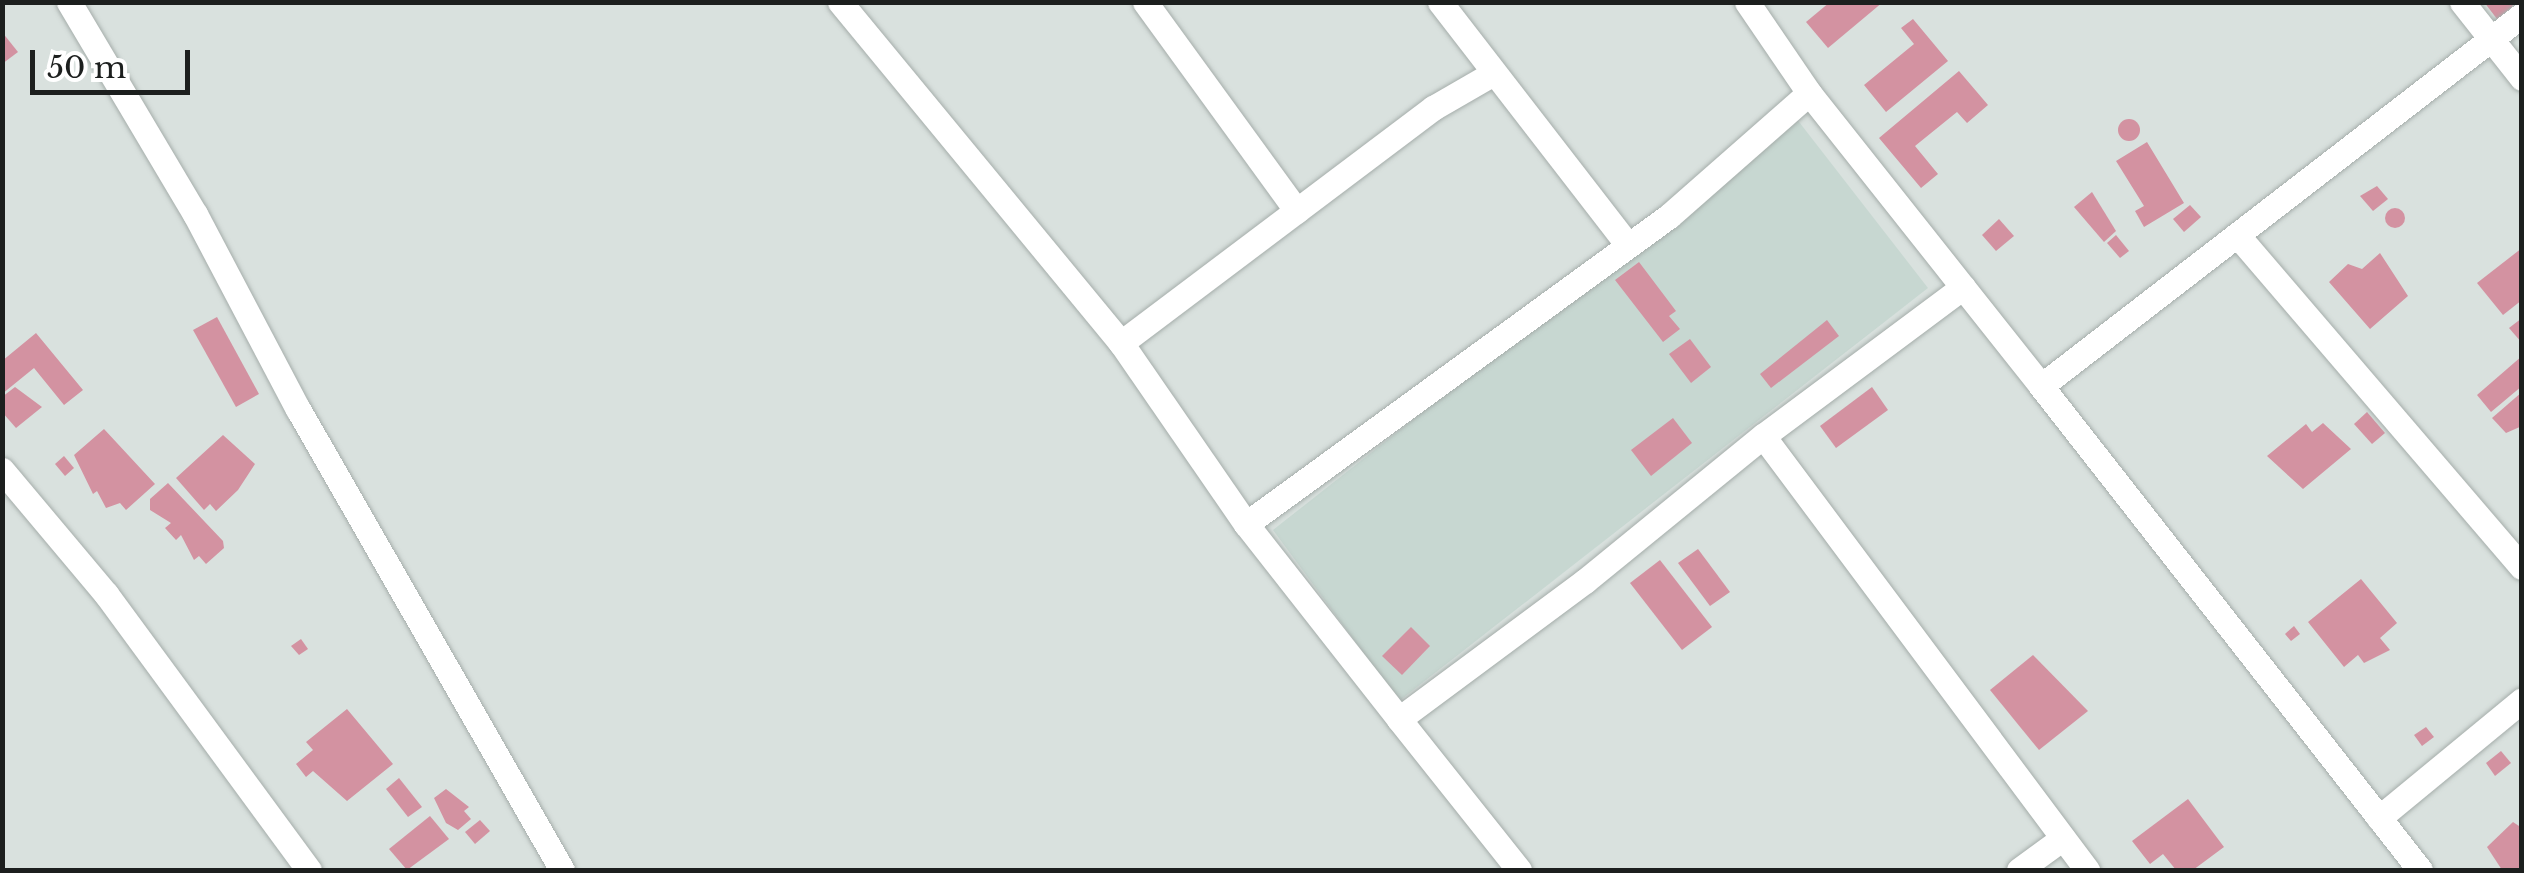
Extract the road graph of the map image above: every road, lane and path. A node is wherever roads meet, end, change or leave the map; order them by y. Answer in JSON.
{"nodes":[{"id":1,"x":70,"y":2,"type":"edge"},
{"id":2,"x":840,"y":2,"type":"edge"},
{"id":3,"x":1146,"y":2,"type":"edge"},
{"id":4,"x":1440,"y":2,"type":"edge"},
{"id":5,"x":2462,"y":2,"type":"edge"},
{"id":6,"x":1751,"y":4,"type":"edge"},
{"id":7,"x":2522,"y":15,"type":"edge"},
{"id":8,"x":2490,"y":39,"type":"junction"},
{"id":9,"x":1492,"y":74,"type":"junction"},
{"id":10,"x":2522,"y":78,"type":"edge"},
{"id":11,"x":1809,"y":93,"type":"junction"},
{"id":12,"x":1297,"y":211,"type":"junction"},
{"id":13,"x":2238,"y":236,"type":"junction"},
{"id":14,"x":1626,"y":243,"type":"junction"},
{"id":15,"x":1963,"y":287,"type":"junction"},
{"id":16,"x":1121,"y":344,"type":"junction"},
{"id":17,"x":2041,"y":386,"type":"junction"},
{"id":18,"x":1763,"y":436,"type":"junction"},
{"id":19,"x":2,"y":470,"type":"edge"},
{"id":20,"x":1246,"y":524,"type":"junction"},
{"id":21,"x":2522,"y":567,"type":"edge"},
{"id":22,"x":2522,"y":700,"type":"edge"},
{"id":23,"x":1399,"y":719,"type":"junction"},
{"id":24,"x":2379,"y":818,"type":"junction"},
{"id":25,"x":2062,"y":838,"type":"junction"},
{"id":26,"x":309,"y":870,"type":"edge"},
{"id":27,"x":562,"y":870,"type":"edge"},
{"id":28,"x":1519,"y":870,"type":"edge"},
{"id":29,"x":2019,"y":870,"type":"edge"},
{"id":30,"x":2087,"y":870,"type":"edge"},
{"id":31,"x":2420,"y":870,"type":"edge"}],
"edges":[{"from":1,"to":27,"type":"street"},
{"from":2,"to":16,"type":"street"},
{"from":3,"to":12,"type":"street"},
{"from":4,"to":9,"type":"street"},
{"from":5,"to":8,"type":"street"},
{"from":6,"to":11,"type":"street"},
{"from":7,"to":8,"type":"street"},
{"from":8,"to":10,"type":"street"},
{"from":8,"to":13,"type":"street"},
{"from":9,"to":12,"type":"street"},
{"from":9,"to":14,"type":"street"},
{"from":11,"to":14,"type":"street"},
{"from":11,"to":15,"type":"street"},
{"from":12,"to":16,"type":"street"},
{"from":13,"to":17,"type":"street"},
{"from":13,"to":21,"type":"street"},
{"from":14,"to":20,"type":"street"},
{"from":15,"to":17,"type":"street"},
{"from":15,"to":18,"type":"street"},
{"from":16,"to":20,"type":"street"},
{"from":17,"to":24,"type":"street"},
{"from":18,"to":23,"type":"street"},
{"from":18,"to":25,"type":"street"},
{"from":19,"to":26,"type":"street"},
{"from":20,"to":23,"type":"street"},
{"from":22,"to":24,"type":"street"},
{"from":23,"to":28,"type":"street"},
{"from":24,"to":31,"type":"street"},
{"from":25,"to":29,"type":"street"},
{"from":25,"to":30,"type":"street"}]}
